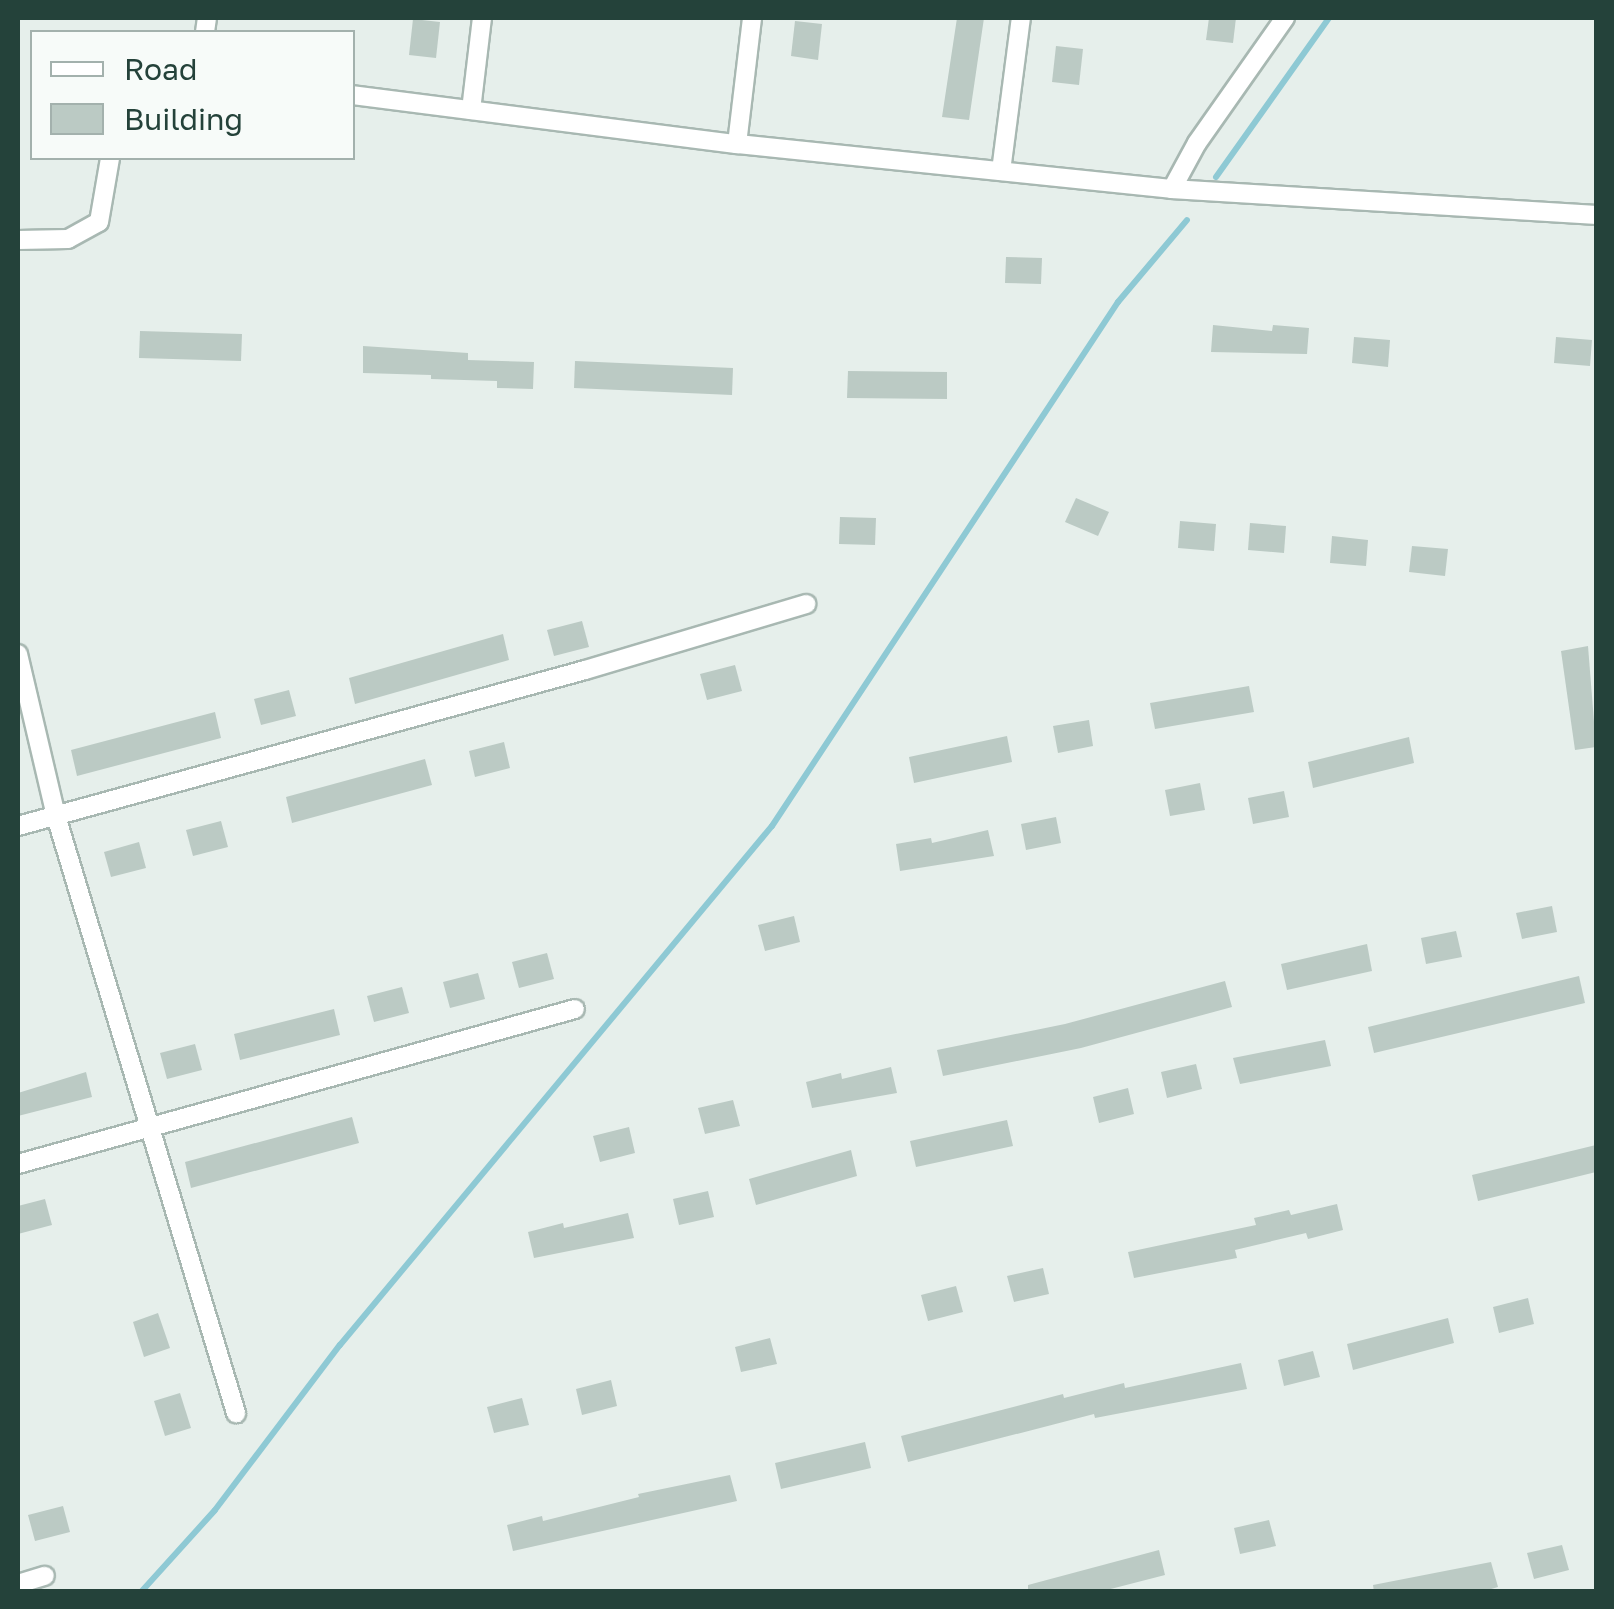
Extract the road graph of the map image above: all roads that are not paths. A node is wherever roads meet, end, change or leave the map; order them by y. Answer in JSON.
{"nodes":[{"id":1,"x":482,"y":18,"type":"edge"},
{"id":2,"x":752,"y":18,"type":"edge"},
{"id":3,"x":1021,"y":18,"type":"edge"},
{"id":4,"x":1286,"y":18,"type":"edge"},
{"id":5,"x":355,"y":95,"type":"edge"},
{"id":6,"x":471,"y":110,"type":"junction"},
{"id":7,"x":737,"y":144,"type":"junction"},
{"id":8,"x":110,"y":160,"type":"edge"},
{"id":9,"x":1001,"y":171,"type":"junction"},
{"id":10,"x":1172,"y":189,"type":"junction"},
{"id":11,"x":1596,"y":214,"type":"edge"},
{"id":12,"x":18,"y":240,"type":"edge"},
{"id":13,"x":806,"y":604,"type":"dead end"},
{"id":14,"x":18,"y":654,"type":"edge"},
{"id":15,"x":56,"y":816,"type":"junction"},
{"id":16,"x":18,"y":826,"type":"edge"},
{"id":17,"x":576,"y":1009,"type":"dead end"},
{"id":18,"x":149,"y":1130,"type":"junction"},
{"id":19,"x":18,"y":1164,"type":"edge"},
{"id":20,"x":236,"y":1413,"type":"dead end"},
{"id":21,"x":45,"y":1576,"type":"dead end"},
{"id":22,"x":18,"y":1584,"type":"edge"}],
"edges":[{"from":1,"to":6,"type":"street"},
{"from":2,"to":7,"type":"street"},
{"from":3,"to":9,"type":"street"},
{"from":4,"to":10,"type":"street"},
{"from":5,"to":6,"type":"street"},
{"from":6,"to":7,"type":"street"},
{"from":7,"to":9,"type":"street"},
{"from":8,"to":12,"type":"street"},
{"from":9,"to":10,"type":"street"},
{"from":10,"to":11,"type":"street"},
{"from":13,"to":15,"type":"street"},
{"from":14,"to":15,"type":"street"},
{"from":15,"to":16,"type":"street"},
{"from":15,"to":18,"type":"street"},
{"from":17,"to":18,"type":"street"},
{"from":18,"to":19,"type":"street"},
{"from":18,"to":20,"type":"street"},
{"from":21,"to":22,"type":"street"}]}
